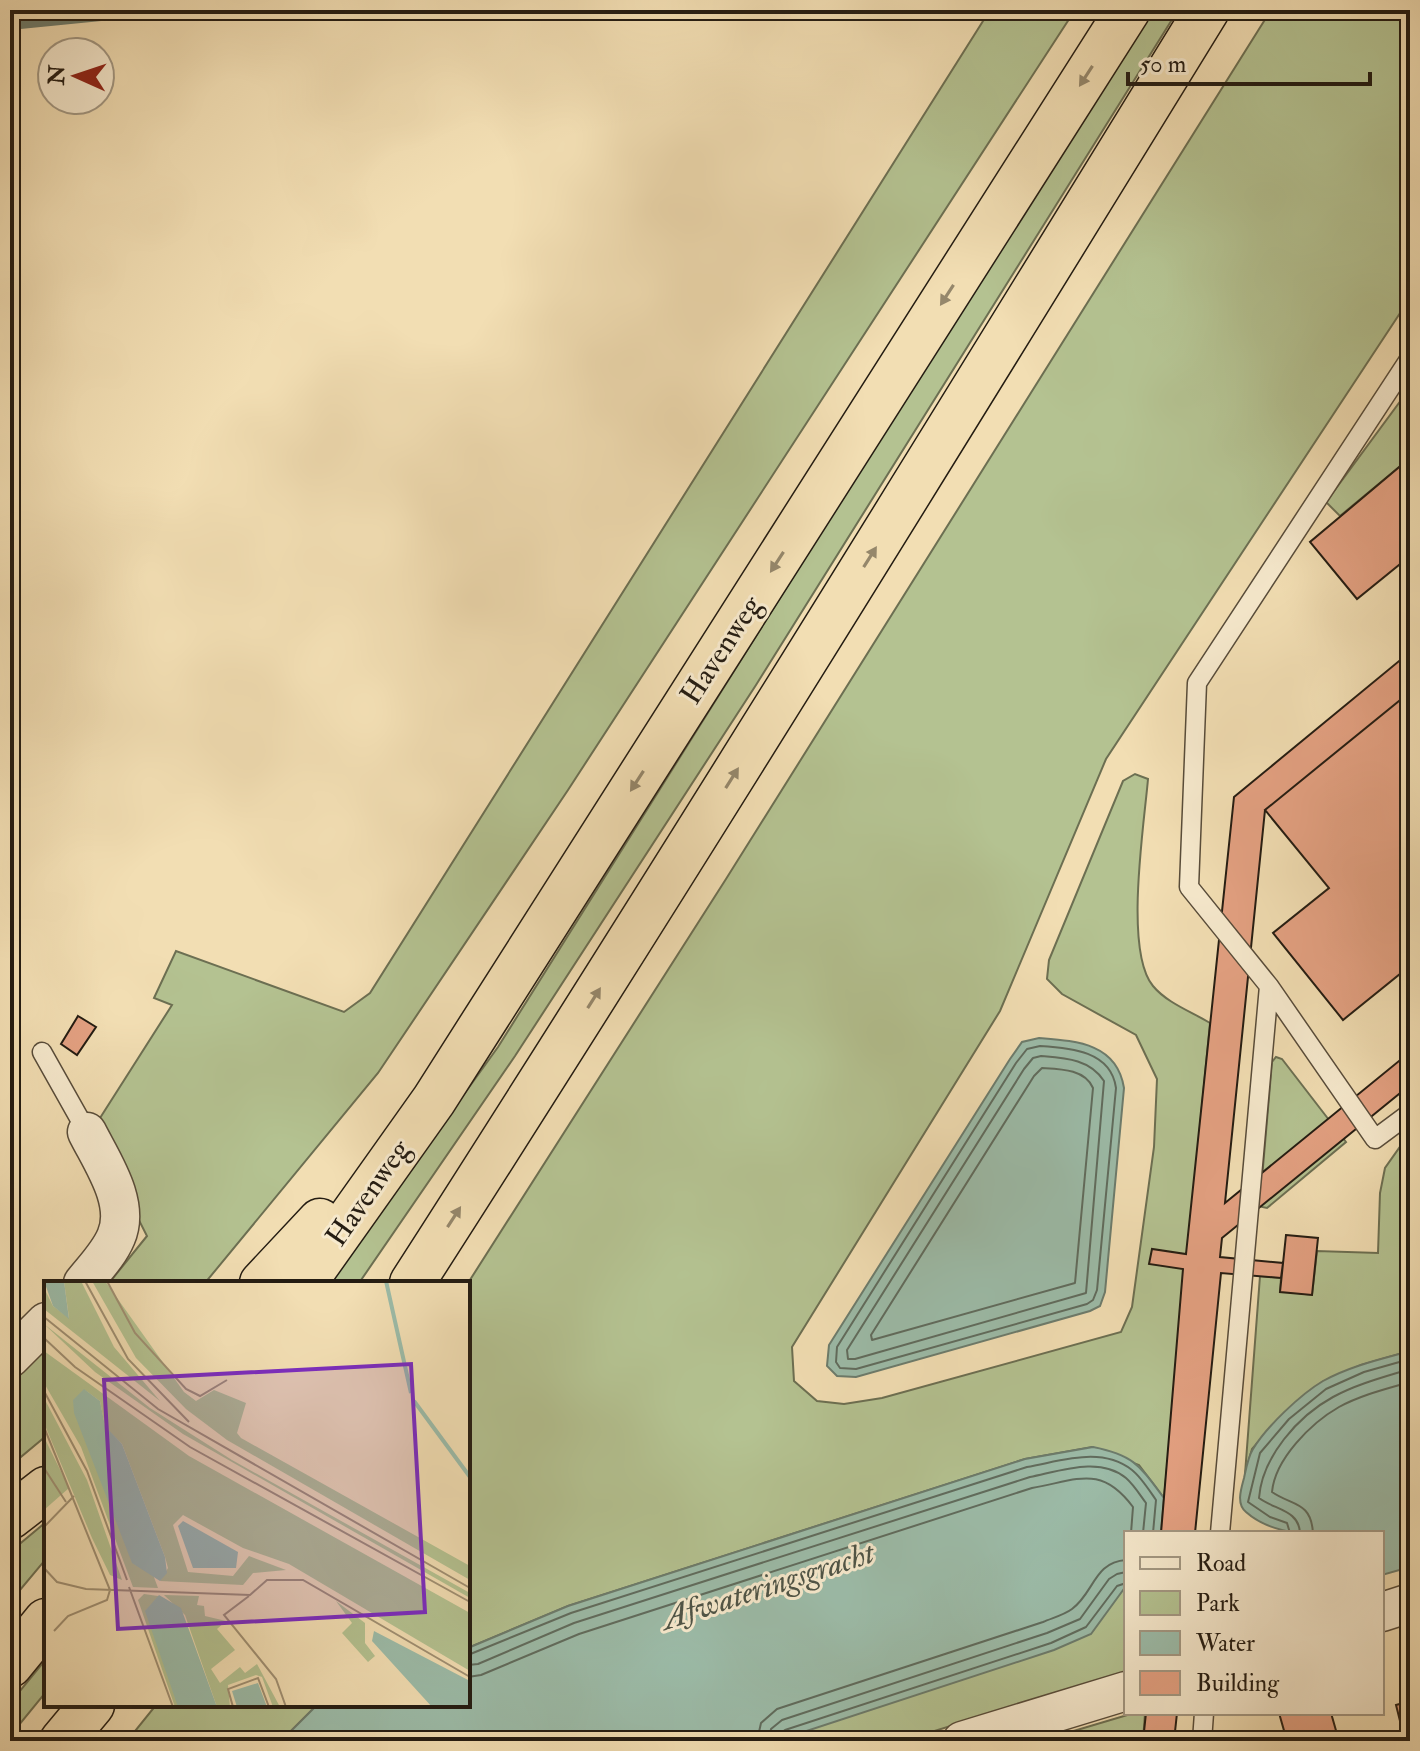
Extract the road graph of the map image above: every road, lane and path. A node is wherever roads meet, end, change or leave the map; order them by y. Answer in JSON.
{"nodes":[{"id":1,"x":1128,"y":10,"type":"edge"},
{"id":2,"x":1207,"y":10,"type":"edge"},
{"id":3,"x":1410,"y":358,"type":"edge"},
{"id":4,"x":1269,"y":986,"type":"junction"},
{"id":5,"x":42,"y":1052,"type":"dead end"},
{"id":6,"x":434,"y":1100,"type":"junction"},
{"id":7,"x":1410,"y":1113,"type":"edge"},
{"id":8,"x":87,"y":1132,"type":"joint"},
{"id":9,"x":84,"y":1281,"type":"edge"},
{"id":10,"x":264,"y":1281,"type":"edge"},
{"id":11,"x":305,"y":1281,"type":"edge"},
{"id":12,"x":413,"y":1281,"type":"edge"},
{"id":13,"x":44,"y":1324,"type":"edge"},
{"id":14,"x":10,"y":1358,"type":"edge"},
{"id":15,"x":44,"y":1491,"type":"edge"},
{"id":16,"x":10,"y":1517,"type":"edge"},
{"id":17,"x":1220,"y":1531,"type":"edge"},
{"id":18,"x":1410,"y":1603,"type":"edge"},
{"id":19,"x":1384,"y":1611,"type":"edge"},
{"id":20,"x":44,"y":1623,"type":"edge"},
{"id":21,"x":10,"y":1665,"type":"edge"},
{"id":22,"x":1124,"y":1692,"type":"edge"},
{"id":23,"x":90,"y":1707,"type":"edge"},
{"id":24,"x":1204,"y":1715,"type":"edge"},
{"id":25,"x":62,"y":1741,"type":"edge"},
{"id":26,"x":962,"y":1741,"type":"edge"},
{"id":27,"x":1202,"y":1741,"type":"edge"}],
"edges":[{"from":1,"to":6,"type":"highway","name":"Havenweg","one_way":true},
{"from":12,"to":2,"type":"highway","one_way":true},
{"from":3,"to":4,"type":"lane"},
{"from":4,"to":7,"type":"lane"},
{"from":4,"to":17,"type":"lane"},
{"from":5,"to":8,"type":"lane"},
{"from":6,"to":10,"type":"highway"},
{"from":6,"to":11,"type":"highway","name":"Havenweg"},
{"from":8,"to":9,"type":"street"},
{"from":13,"to":14,"type":"street"},
{"from":15,"to":16,"type":"highway"},
{"from":18,"to":19,"type":"street"},
{"from":20,"to":21,"type":"highway"},
{"from":22,"to":26,"type":"street"},
{"from":23,"to":25,"type":"highway"},
{"from":24,"to":27,"type":"lane"}]}
